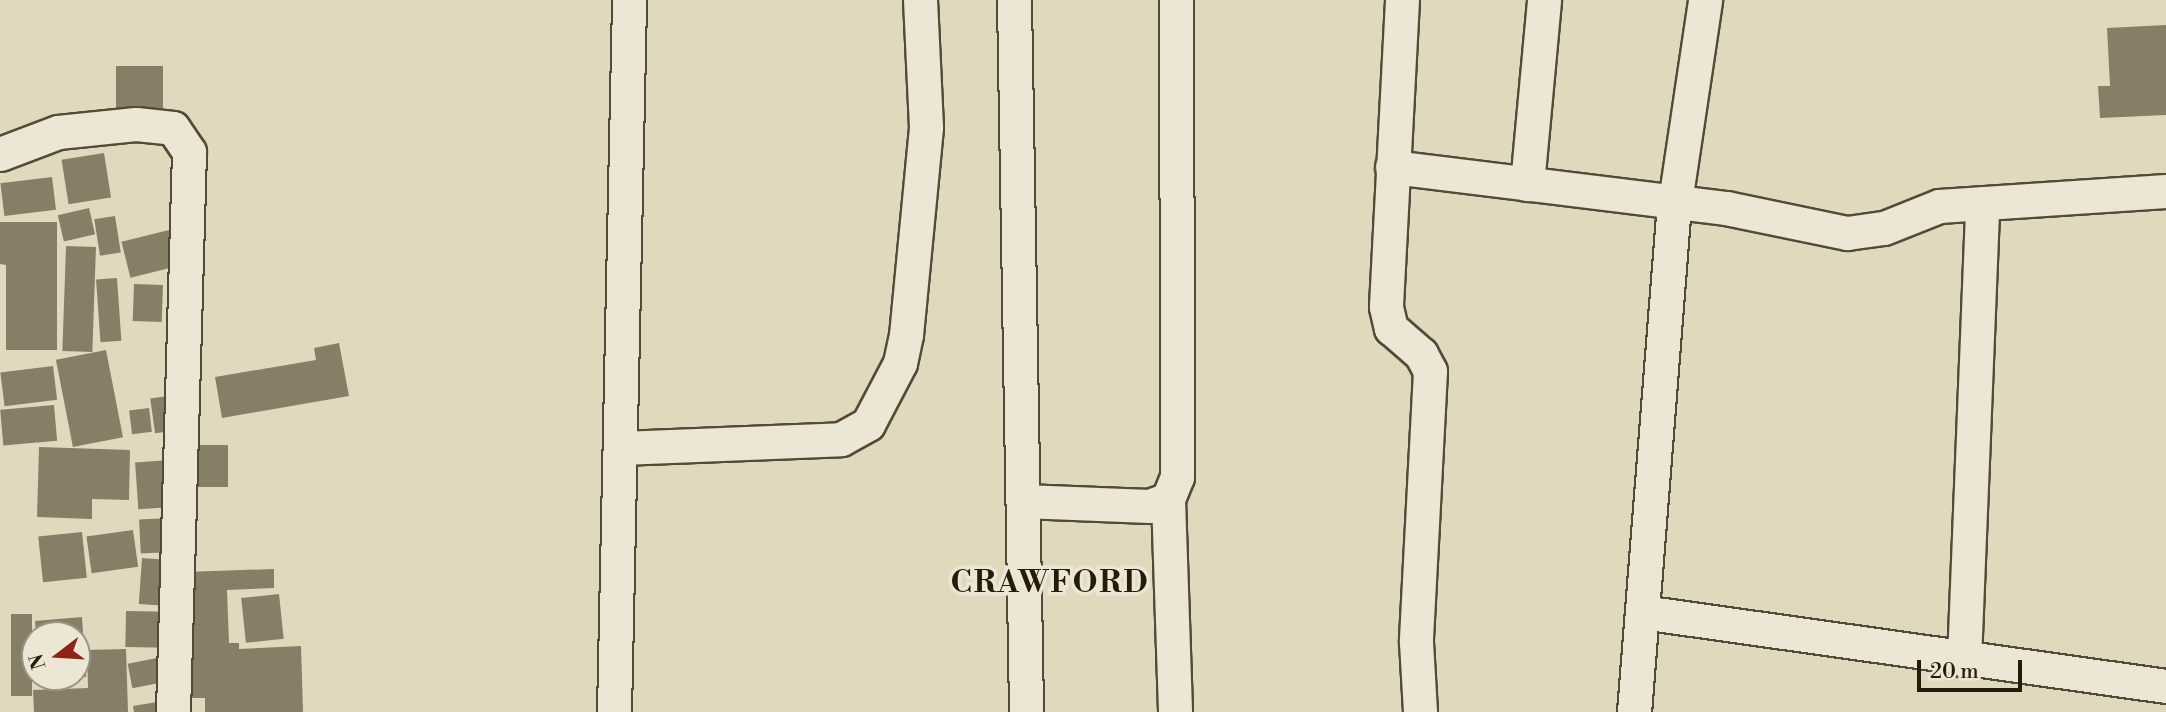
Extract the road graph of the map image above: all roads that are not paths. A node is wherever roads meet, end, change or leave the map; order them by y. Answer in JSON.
{"nodes":[{"id":1,"x":629,"y":0,"type":"edge"},
{"id":2,"x":919,"y":0,"type":"edge"},
{"id":3,"x":1014,"y":0,"type":"edge"},
{"id":4,"x":1176,"y":0,"type":"edge"},
{"id":5,"x":1402,"y":0,"type":"edge"},
{"id":6,"x":1544,"y":0,"type":"edge"},
{"id":7,"x":1705,"y":0,"type":"edge"},
{"id":8,"x":0,"y":154,"type":"edge"},
{"id":9,"x":1392,"y":167,"type":"junction"},
{"id":10,"x":1527,"y":184,"type":"junction"},
{"id":11,"x":2166,"y":191,"type":"edge"},
{"id":12,"x":1676,"y":203,"type":"junction"},
{"id":13,"x":1982,"y":203,"type":"junction"},
{"id":14,"x":621,"y":448,"type":"junction"},
{"id":15,"x":1168,"y":499,"type":"junction"},
{"id":16,"x":1023,"y":501,"type":"junction"},
{"id":17,"x":1642,"y":612,"type":"junction"},
{"id":18,"x":1964,"y":660,"type":"junction"},
{"id":19,"x":2166,"y":687,"type":"edge"},
{"id":20,"x":173,"y":712,"type":"edge"},
{"id":21,"x":614,"y":712,"type":"edge"},
{"id":22,"x":1026,"y":712,"type":"edge"},
{"id":23,"x":1175,"y":712,"type":"edge"},
{"id":24,"x":1420,"y":712,"type":"edge"},
{"id":25,"x":1634,"y":712,"type":"edge"}],
"edges":[{"from":1,"to":14,"type":"street"},
{"from":2,"to":14,"type":"street"},
{"from":3,"to":16,"type":"street"},
{"from":4,"to":15,"type":"street"},
{"from":5,"to":9,"type":"street"},
{"from":6,"to":10,"type":"street"},
{"from":7,"to":12,"type":"street"},
{"from":8,"to":20,"type":"street"},
{"from":9,"to":10,"type":"street"},
{"from":9,"to":24,"type":"street"},
{"from":10,"to":12,"type":"street"},
{"from":11,"to":13,"type":"street"},
{"from":12,"to":13,"type":"street"},
{"from":12,"to":17,"type":"street"},
{"from":13,"to":18,"type":"street"},
{"from":14,"to":21,"type":"street"},
{"from":15,"to":16,"type":"street"},
{"from":15,"to":23,"type":"street"},
{"from":16,"to":22,"type":"street"},
{"from":17,"to":18,"type":"street"},
{"from":17,"to":25,"type":"street"},
{"from":18,"to":19,"type":"street"}]}
